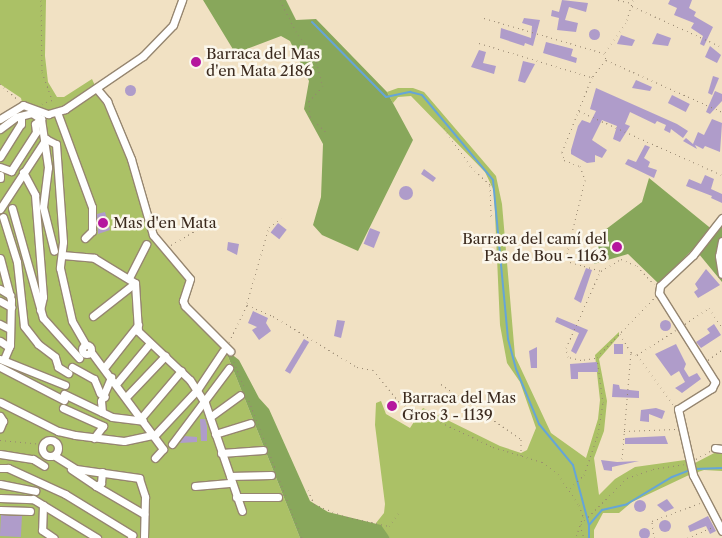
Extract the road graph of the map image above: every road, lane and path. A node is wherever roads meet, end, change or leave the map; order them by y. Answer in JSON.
{"nodes":[{"id":1,"x":41,"y":0,"type":"edge"},
{"id":2,"x":182,"y":0,"type":"edge"},
{"id":3,"x":280,"y":0,"type":"edge"},
{"id":4,"x":618,"y":0,"type":"edge"},
{"id":5,"x":633,"y":0,"type":"edge"},
{"id":6,"x":632,"y":3,"type":"junction"},
{"id":7,"x":632,"y":6,"type":"junction"},
{"id":8,"x":484,"y":18,"type":"dead end"},
{"id":9,"x":478,"y":43,"type":"dead end"},
{"id":10,"x":722,"y":47,"type":"edge"},
{"id":11,"x":604,"y":53,"type":"junction"},
{"id":12,"x":606,"y":60,"type":"junction"},
{"id":13,"x":592,"y":77,"type":"junction"},
{"id":14,"x":0,"y":84,"type":"edge"},
{"id":15,"x":96,"y":89,"type":"junction"},
{"id":16,"x":23,"y":105,"type":"junction"},
{"id":17,"x":37,"y":110,"type":"junction"},
{"id":18,"x":578,"y":111,"type":"junction"},
{"id":19,"x":56,"y":112,"type":"junction"},
{"id":20,"x":722,"y":112,"type":"edge"},
{"id":21,"x":21,"y":116,"type":"junction"},
{"id":22,"x":0,"y":119,"type":"edge"},
{"id":23,"x":41,"y":119,"type":"junction"},
{"id":24,"x":444,"y":128,"type":"dead end"},
{"id":25,"x":0,"y":129,"type":"edge"},
{"id":26,"x":325,"y":131,"type":"dead end"},
{"id":27,"x":46,"y":139,"type":"junction"},
{"id":28,"x":0,"y":157,"type":"edge"},
{"id":29,"x":0,"y":167,"type":"edge"},
{"id":30,"x":23,"y":172,"type":"junction"},
{"id":31,"x":722,"y":175,"type":"edge"},
{"id":32,"x":36,"y":198,"type":"junction"},
{"id":33,"x":45,"y":201,"type":"junction"},
{"id":34,"x":12,"y":208,"type":"dead end"},
{"id":35,"x":0,"y":209,"type":"edge"},
{"id":36,"x":3,"y":217,"type":"dead end"},
{"id":37,"x":281,"y":218,"type":"dead end"},
{"id":38,"x":215,"y":219,"type":"dead end"},
{"id":39,"x":491,"y":219,"type":"dead end"},
{"id":40,"x":721,"y":222,"type":"edge"},
{"id":41,"x":85,"y":238,"type":"dead end"},
{"id":42,"x":722,"y":241,"type":"edge"},
{"id":43,"x":146,"y":244,"type":"dead end"},
{"id":44,"x":163,"y":250,"type":"junction"},
{"id":45,"x":54,"y":251,"type":"dead end"},
{"id":46,"x":62,"y":255,"type":"junction"},
{"id":47,"x":1,"y":262,"type":"edge"},
{"id":48,"x":601,"y":271,"type":"junction"},
{"id":49,"x":722,"y":274,"type":"edge"},
{"id":50,"x":132,"y":281,"type":"junction"},
{"id":51,"x":0,"y":289,"type":"edge"},
{"id":52,"x":660,"y":290,"type":"junction"},
{"id":53,"x":39,"y":297,"type":"junction"},
{"id":54,"x":23,"y":300,"type":"junction"},
{"id":55,"x":0,"y":301,"type":"edge"},
{"id":56,"x":10,"y":301,"type":"junction"},
{"id":57,"x":247,"y":305,"type":"junction"},
{"id":58,"x":93,"y":316,"type":"dead end"},
{"id":59,"x":0,"y":324,"type":"edge"},
{"id":60,"x":139,"y":325,"type":"junction"},
{"id":61,"x":10,"y":329,"type":"junction"},
{"id":62,"x":620,"y":334,"type":"junction"},
{"id":63,"x":0,"y":341,"type":"edge"},
{"id":64,"x":150,"y":342,"type":"junction"},
{"id":65,"x":10,"y":347,"type":"junction"},
{"id":66,"x":227,"y":350,"type":"junction"},
{"id":67,"x":722,"y":350,"type":"edge"},
{"id":68,"x":631,"y":352,"type":"junction"},
{"id":69,"x":165,"y":356,"type":"junction"},
{"id":70,"x":79,"y":358,"type":"dead end"},
{"id":71,"x":597,"y":358,"type":"junction"},
{"id":72,"x":2,"y":359,"type":"edge"},
{"id":73,"x":703,"y":364,"type":"junction"},
{"id":74,"x":0,"y":367,"type":"edge"},
{"id":75,"x":104,"y":368,"type":"junction"},
{"id":76,"x":229,"y":368,"type":"dead end"},
{"id":77,"x":181,"y":371,"type":"junction"},
{"id":78,"x":111,"y":378,"type":"junction"},
{"id":79,"x":116,"y":384,"type":"junction"},
{"id":80,"x":441,"y":384,"type":"dead end"},
{"id":81,"x":65,"y":385,"type":"dead end"},
{"id":82,"x":197,"y":390,"type":"junction"},
{"id":83,"x":240,"y":395,"type":"dead end"},
{"id":84,"x":105,"y":396,"type":"junction"},
{"id":85,"x":126,"y":397,"type":"junction"},
{"id":86,"x":0,"y":402,"type":"edge"},
{"id":87,"x":205,"y":403,"type":"junction"},
{"id":88,"x":63,"y":408,"type":"dead end"},
{"id":89,"x":678,"y":409,"type":"junction"},
{"id":90,"x":102,"y":412,"type":"junction"},
{"id":91,"x":0,"y":416,"type":"edge"},
{"id":92,"x":210,"y":417,"type":"junction"},
{"id":93,"x":142,"y":419,"type":"junction"},
{"id":94,"x":250,"y":422,"type":"dead end"},
{"id":95,"x":0,"y":428,"type":"edge"},
{"id":96,"x":682,"y":429,"type":"junction"},
{"id":97,"x":624,"y":431,"type":"junction"},
{"id":98,"x":215,"y":434,"type":"junction"},
{"id":99,"x":154,"y":436,"type":"junction"},
{"id":100,"x":94,"y":438,"type":"junction"},
{"id":101,"x":0,"y":440,"type":"edge"},
{"id":102,"x":43,"y":444,"type":"junction"},
{"id":103,"x":172,"y":444,"type":"dead end"},
{"id":104,"x":719,"y":449,"type":"edge"},
{"id":105,"x":263,"y":450,"type":"dead end"},
{"id":106,"x":221,"y":452,"type":"junction"},
{"id":107,"x":0,"y":454,"type":"edge"},
{"id":108,"x":54,"y":456,"type":"junction"},
{"id":109,"x":521,"y":457,"type":"junction"},
{"id":110,"x":155,"y":458,"type":"dead end"},
{"id":111,"x":622,"y":460,"type":"dead end"},
{"id":112,"x":690,"y":463,"type":"junction"},
{"id":113,"x":44,"y":466,"type":"dead end"},
{"id":114,"x":0,"y":468,"type":"edge"},
{"id":115,"x":102,"y":472,"type":"junction"},
{"id":116,"x":271,"y":475,"type":"dead end"},
{"id":117,"x":231,"y":479,"type":"junction"},
{"id":118,"x":0,"y":484,"type":"edge"},
{"id":119,"x":96,"y":486,"type":"junction"},
{"id":120,"x":195,"y":486,"type":"dead end"},
{"id":121,"x":570,"y":488,"type":"junction"},
{"id":122,"x":308,"y":490,"type":"dead end"},
{"id":123,"x":34,"y":491,"type":"dead end"},
{"id":124,"x":236,"y":497,"type":"junction"},
{"id":125,"x":278,"y":497,"type":"dead end"},
{"id":126,"x":0,"y":498,"type":"edge"},
{"id":127,"x":705,"y":500,"type":"junction"},
{"id":128,"x":43,"y":505,"type":"junction"},
{"id":129,"x":0,"y":510,"type":"edge"},
{"id":130,"x":30,"y":510,"type":"dead end"},
{"id":131,"x":242,"y":511,"type":"dead end"},
{"id":132,"x":400,"y":511,"type":"dead end"},
{"id":133,"x":144,"y":514,"type":"junction"},
{"id":134,"x":580,"y":524,"type":"junction"},
{"id":135,"x":720,"y":528,"type":"edge"},
{"id":136,"x":142,"y":536,"type":"edge"},
{"id":137,"x":54,"y":538,"type":"edge"},
{"id":138,"x":97,"y":538,"type":"edge"},
{"id":139,"x":131,"y":538,"type":"edge"},
{"id":140,"x":576,"y":538,"type":"edge"},
{"id":141,"x":584,"y":538,"type":"edge"},
{"id":142,"x":654,"y":538,"type":"edge"},
{"id":143,"x":688,"y":538,"type":"edge"}],
"edges":[{"from":1,"to":17,"type":"path"},
{"from":2,"to":15,"type":"street"},
{"from":3,"to":26,"type":"path"},
{"from":4,"to":6,"type":"path"},
{"from":5,"to":6,"type":"path"},
{"from":6,"to":7,"type":"path"},
{"from":7,"to":10,"type":"path"},
{"from":7,"to":11,"type":"path"},
{"from":8,"to":11,"type":"path"},
{"from":9,"to":13,"type":"path"},
{"from":11,"to":12,"type":"path"},
{"from":12,"to":13,"type":"path"},
{"from":12,"to":20,"type":"path"},
{"from":13,"to":18,"type":"path"},
{"from":14,"to":16,"type":"path"},
{"from":15,"to":19,"type":"street"},
{"from":15,"to":44,"type":"street"},
{"from":16,"to":17,"type":"street"},
{"from":16,"to":22,"type":"street"},
{"from":17,"to":19,"type":"street"},
{"from":18,"to":31,"type":"path"},
{"from":18,"to":48,"type":"path"},
{"from":19,"to":41,"type":"street"},
{"from":21,"to":23,"type":"street"},
{"from":21,"to":25,"type":"street"},
{"from":21,"to":28,"type":"street"},
{"from":23,"to":27,"type":"street"},
{"from":23,"to":29,"type":"street"},
{"from":24,"to":39,"type":"path"},
{"from":27,"to":30,"type":"street"},
{"from":27,"to":33,"type":"street"},
{"from":27,"to":46,"type":"street"},
{"from":30,"to":32,"type":"street"},
{"from":30,"to":35,"type":"street"},
{"from":32,"to":33,"type":"street"},
{"from":32,"to":53,"type":"street"},
{"from":33,"to":45,"type":"street"},
{"from":34,"to":53,"type":"street"},
{"from":36,"to":54,"type":"street"},
{"from":37,"to":57,"type":"path"},
{"from":38,"to":44,"type":"path"},
{"from":40,"to":52,"type":"street"},
{"from":42,"to":49,"type":"street"},
{"from":43,"to":50,"type":"street"},
{"from":44,"to":66,"type":"street"},
{"from":46,"to":50,"type":"street"},
{"from":46,"to":75,"type":"street"},
{"from":47,"to":56,"type":"street"},
{"from":48,"to":52,"type":"path"},
{"from":48,"to":71,"type":"path"},
{"from":50,"to":58,"type":"street"},
{"from":50,"to":60,"type":"street"},
{"from":51,"to":56,"type":"street"},
{"from":52,"to":62,"type":"path"},
{"from":52,"to":73,"type":"street"},
{"from":53,"to":54,"type":"street"},
{"from":53,"to":70,"type":"street"},
{"from":54,"to":56,"type":"street"},
{"from":54,"to":84,"type":"street"},
{"from":55,"to":56,"type":"street"},
{"from":56,"to":61,"type":"street"},
{"from":57,"to":66,"type":"path"},
{"from":57,"to":109,"type":"path"},
{"from":59,"to":61,"type":"street"},
{"from":60,"to":64,"type":"street"},
{"from":60,"to":75,"type":"street"},
{"from":61,"to":65,"type":"street"},
{"from":62,"to":68,"type":"path"},
{"from":62,"to":71,"type":"path"},
{"from":63,"to":65,"type":"street"},
{"from":64,"to":69,"type":"street"},
{"from":64,"to":79,"type":"street"},
{"from":65,"to":72,"type":"street"},
{"from":66,"to":82,"type":"street"},
{"from":67,"to":73,"type":"path"},
{"from":68,"to":89,"type":"path"},
{"from":68,"to":97,"type":"path"},
{"from":69,"to":77,"type":"street"},
{"from":69,"to":85,"type":"street"},
{"from":71,"to":121,"type":"path"},
{"from":72,"to":81,"type":"street"},
{"from":73,"to":89,"type":"street"},
{"from":74,"to":90,"type":"street"},
{"from":75,"to":78,"type":"street"},
{"from":76,"to":87,"type":"street"},
{"from":77,"to":82,"type":"street"},
{"from":77,"to":93,"type":"street"},
{"from":78,"to":79,"type":"street"},
{"from":78,"to":84,"type":"street"},
{"from":79,"to":85,"type":"street"},
{"from":80,"to":109,"type":"path"},
{"from":82,"to":87,"type":"street"},
{"from":82,"to":99,"type":"street"},
{"from":83,"to":92,"type":"street"},
{"from":84,"to":90,"type":"street"},
{"from":85,"to":93,"type":"street"},
{"from":86,"to":100,"type":"street"},
{"from":87,"to":92,"type":"street"},
{"from":87,"to":103,"type":"street"},
{"from":88,"to":100,"type":"street"},
{"from":89,"to":96,"type":"street"},
{"from":90,"to":93,"type":"street"},
{"from":91,"to":95,"type":"street"},
{"from":92,"to":98,"type":"street"},
{"from":93,"to":99,"type":"street"},
{"from":94,"to":98,"type":"street"},
{"from":96,"to":97,"type":"path"},
{"from":96,"to":112,"type":"street"},
{"from":97,"to":111,"type":"path"},
{"from":98,"to":106,"type":"street"},
{"from":99,"to":100,"type":"street"},
{"from":99,"to":110,"type":"street"},
{"from":101,"to":102,"type":"path"},
{"from":102,"to":108,"type":"street"},
{"from":102,"to":108,"type":"street"},
{"from":104,"to":112,"type":"path"},
{"from":105,"to":106,"type":"street"},
{"from":106,"to":117,"type":"street"},
{"from":107,"to":113,"type":"street"},
{"from":108,"to":115,"type":"street"},
{"from":108,"to":119,"type":"street"},
{"from":109,"to":121,"type":"path"},
{"from":112,"to":127,"type":"street"},
{"from":112,"to":134,"type":"path"},
{"from":114,"to":139,"type":"street"},
{"from":115,"to":119,"type":"street"},
{"from":115,"to":133,"type":"street"},
{"from":116,"to":117,"type":"street"},
{"from":117,"to":120,"type":"street"},
{"from":117,"to":124,"type":"street"},
{"from":118,"to":123,"type":"street"},
{"from":119,"to":133,"type":"street"},
{"from":121,"to":134,"type":"path"},
{"from":122,"to":132,"type":"path"},
{"from":124,"to":125,"type":"street"},
{"from":124,"to":131,"type":"street"},
{"from":126,"to":128,"type":"street"},
{"from":127,"to":135,"type":"street"},
{"from":127,"to":142,"type":"path"},
{"from":128,"to":137,"type":"street"},
{"from":128,"to":138,"type":"street"},
{"from":129,"to":130,"type":"street"},
{"from":133,"to":136,"type":"street"},
{"from":134,"to":140,"type":"path"},
{"from":134,"to":141,"type":"path"},
{"from":135,"to":143,"type":"path"}]}
